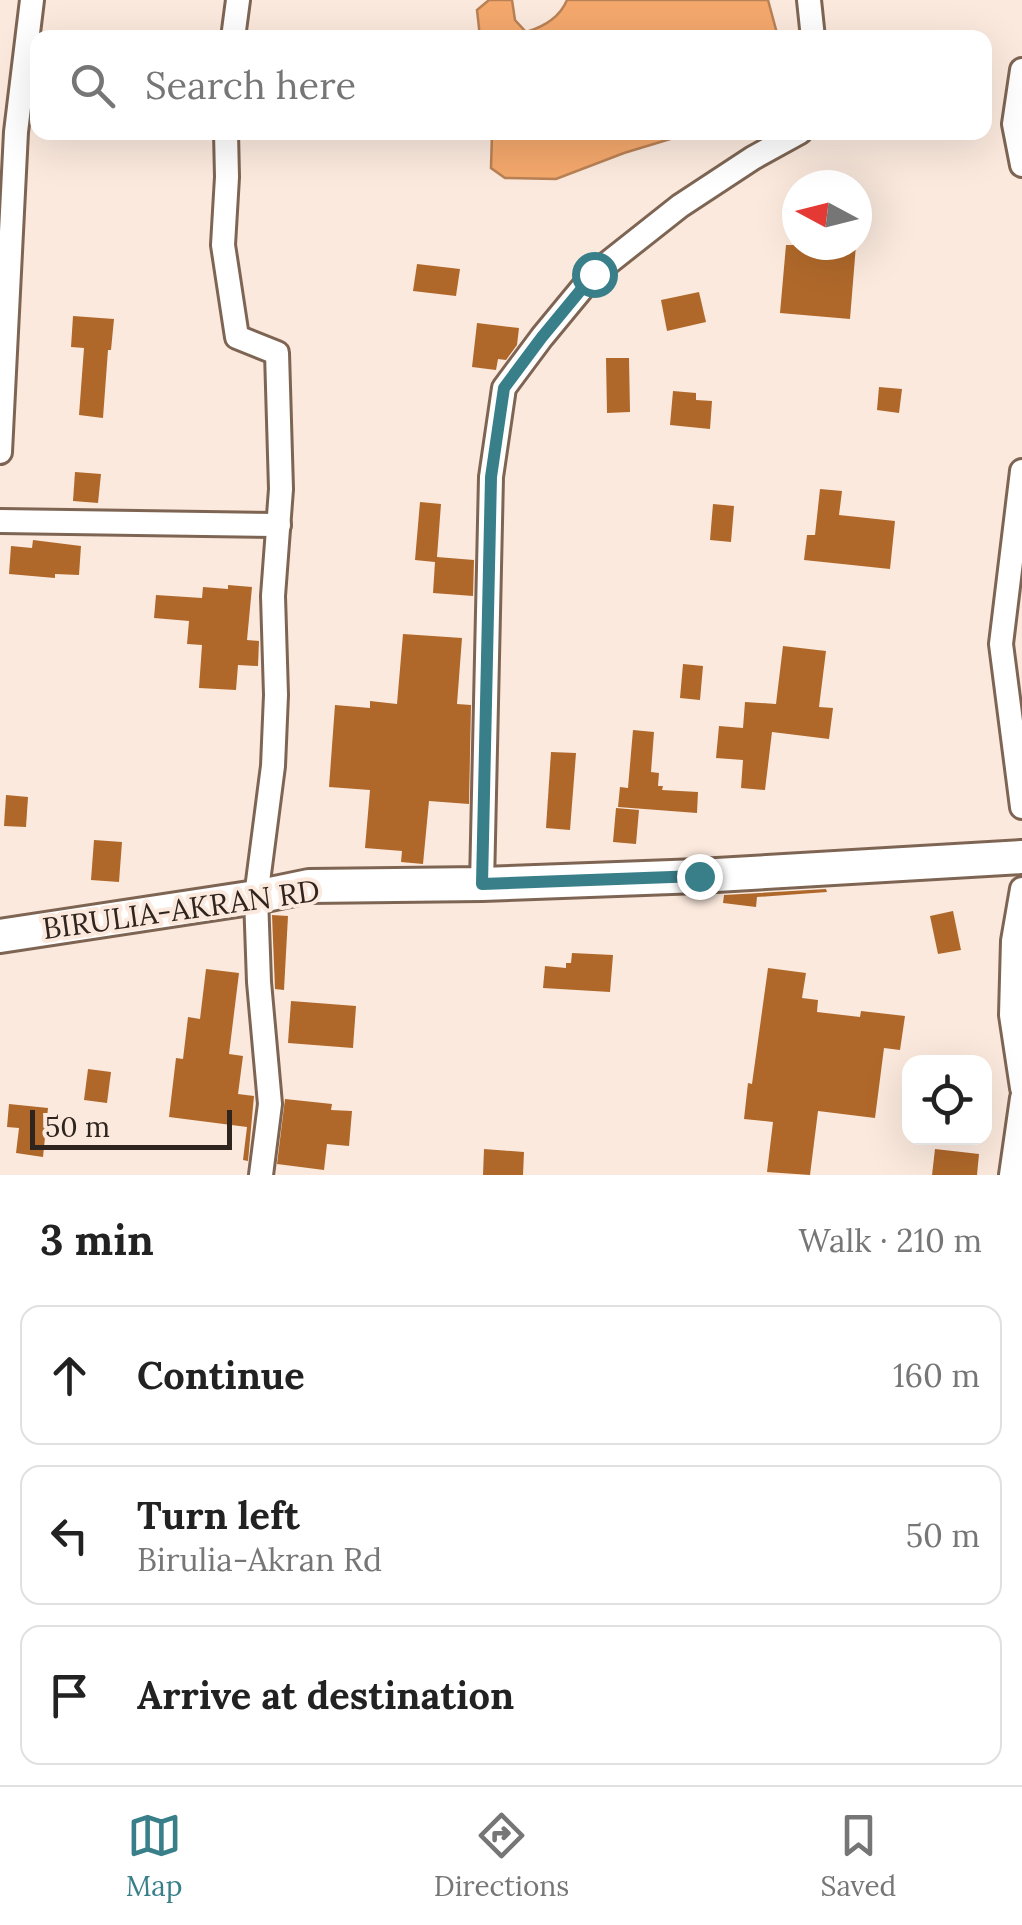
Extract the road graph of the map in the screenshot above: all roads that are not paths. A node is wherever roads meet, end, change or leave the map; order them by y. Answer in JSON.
{"nodes":[{"id":1,"x":32,"y":0,"type":"edge"},
{"id":2,"x":238,"y":0,"type":"edge"},
{"id":3,"x":809,"y":0,"type":"edge"},
{"id":4,"x":234,"y":30,"type":"edge"},
{"id":5,"x":812,"y":30,"type":"edge"},
{"id":6,"x":1022,"y":70,"type":"edge"},
{"id":7,"x":226,"y":140,"type":"edge"},
{"id":8,"x":786,"y":140,"type":"edge"},
{"id":9,"x":1022,"y":165,"type":"edge"},
{"id":10,"x":6,"y":233,"type":"edge"},
{"id":11,"x":0,"y":452,"type":"edge"},
{"id":12,"x":1022,"y":470,"type":"edge"},
{"id":13,"x":0,"y":521,"type":"edge"},
{"id":14,"x":279,"y":525,"type":"junction"},
{"id":15,"x":1022,"y":807,"type":"edge"},
{"id":16,"x":1022,"y":857,"type":"edge"},
{"id":17,"x":482,"y":884,"type":"junction"},
{"id":18,"x":1022,"y":889,"type":"edge"},
{"id":19,"x":256,"y":897,"type":"junction"},
{"id":20,"x":0,"y":936,"type":"edge"},
{"id":21,"x":1022,"y":1088,"type":"edge"},
{"id":22,"x":1022,"y":1098,"type":"edge"},
{"id":23,"x":261,"y":1175,"type":"edge"},
{"id":24,"x":1011,"y":1175,"type":"edge"}],
"edges":[{"from":1,"to":10,"type":"street"},
{"from":2,"to":4,"type":"street"},
{"from":3,"to":5,"type":"street"},
{"from":6,"to":9,"type":"street"},
{"from":7,"to":14,"type":"street"},
{"from":8,"to":17,"type":"street"},
{"from":10,"to":11,"type":"street"},
{"from":12,"to":15,"type":"street"},
{"from":13,"to":14,"type":"street"},
{"from":14,"to":19,"type":"street"},
{"from":16,"to":17,"type":"street","name":"BIRULIA-AKRAN RD"},
{"from":17,"to":19,"type":"street","name":"BIRULIA-AKRAN RD"},
{"from":18,"to":21,"type":"street"},
{"from":19,"to":20,"type":"street","name":"BIRULIA-AKRAN RD"},
{"from":19,"to":23,"type":"street"},
{"from":22,"to":24,"type":"street"}]}
